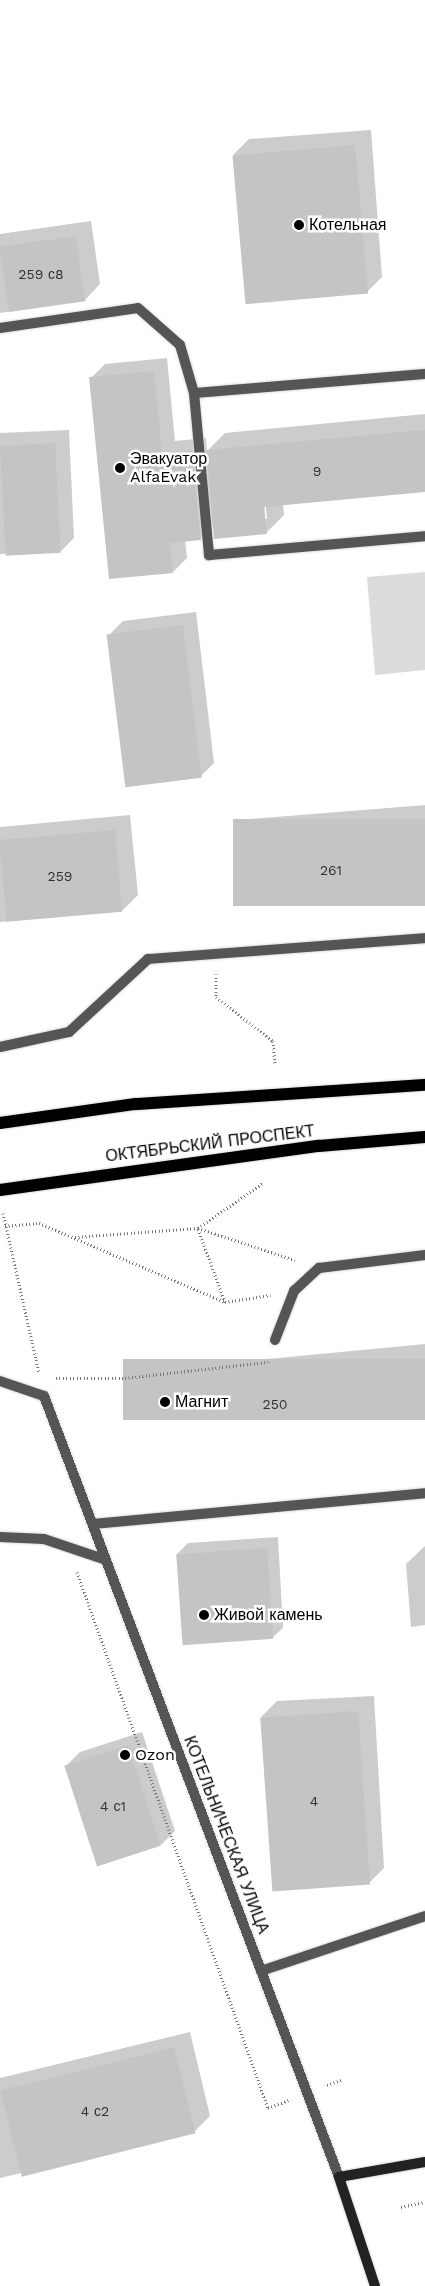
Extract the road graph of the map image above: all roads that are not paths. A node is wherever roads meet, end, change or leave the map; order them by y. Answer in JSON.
{"nodes":[{"id":1,"x":0,"y":328,"type":"edge"},
{"id":2,"x":425,"y":374,"type":"edge"},
{"id":3,"x":194,"y":393,"type":"junction"},
{"id":4,"x":425,"y":536,"type":"edge"},
{"id":5,"x":425,"y":938,"type":"edge"},
{"id":6,"x":0,"y":1047,"type":"edge"},
{"id":7,"x":425,"y":1085,"type":"edge"},
{"id":8,"x":0,"y":1123,"type":"edge"},
{"id":9,"x":425,"y":1137,"type":"edge"},
{"id":10,"x":0,"y":1190,"type":"edge"},
{"id":11,"x":425,"y":1256,"type":"edge"},
{"id":12,"x":275,"y":1340,"type":"road end"},
{"id":13,"x":0,"y":1381,"type":"edge"},
{"id":14,"x":425,"y":1492,"type":"edge"},
{"id":15,"x":93,"y":1524,"type":"junction"},
{"id":16,"x":0,"y":1537,"type":"edge"},
{"id":17,"x":106,"y":1560,"type":"junction"},
{"id":18,"x":425,"y":1916,"type":"edge"},
{"id":19,"x":261,"y":1971,"type":"junction"},
{"id":20,"x":425,"y":2162,"type":"edge"},
{"id":21,"x":339,"y":2177,"type":"junction"},
{"id":22,"x":375,"y":2286,"type":"edge"}],
"edges":[{"from":1,"to":3,"type":"street"},
{"from":2,"to":3,"type":"street"},
{"from":3,"to":4,"type":"street"},
{"from":5,"to":6,"type":"street"},
{"from":7,"to":8,"type":"main road"},
{"from":9,"to":10,"type":"main road","name":"ОКТЯБРЬСКИЙ ПРОСПЕКТ"},
{"from":11,"to":12,"type":"street"},
{"from":13,"to":15,"type":"street","name":"КОТЕЛЬНИЧЕСКАЯ УЛИЦА"},
{"from":14,"to":15,"type":"street"},
{"from":15,"to":17,"type":"street","name":"КОТЕЛЬНИЧЕСКАЯ УЛИЦА"},
{"from":16,"to":17,"type":"street"},
{"from":17,"to":19,"type":"street","name":"КОТЕЛЬНИЧЕСКАЯ УЛИЦА"},
{"from":18,"to":19,"type":"street"},
{"from":19,"to":21,"type":"street","name":"КОТЕЛЬНИЧЕСКАЯ УЛИЦА"},
{"from":20,"to":21,"type":"street"},
{"from":21,"to":22,"type":"street","name":"КОТЕЛЬНИЧЕСКАЯ УЛИЦА"}]}
